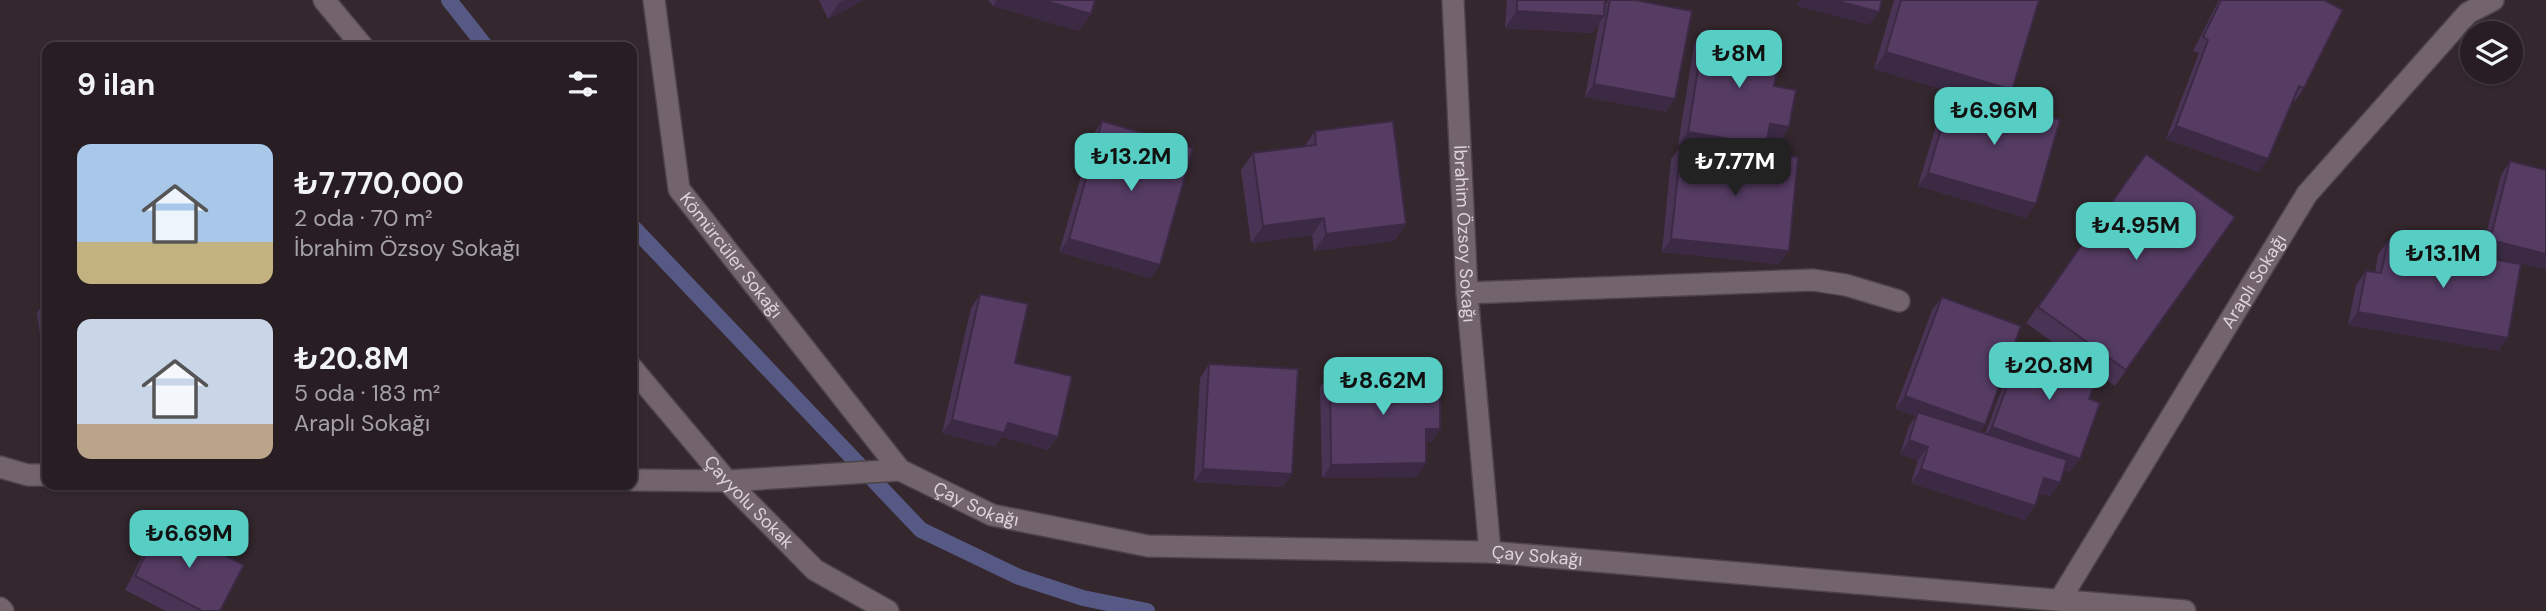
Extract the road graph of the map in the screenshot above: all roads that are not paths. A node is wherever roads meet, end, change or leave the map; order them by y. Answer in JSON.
{"nodes":[{"id":1,"x":324,"y":0,"type":"edge"},
{"id":2,"x":654,"y":0,"type":"edge"},
{"id":3,"x":1453,"y":0,"type":"edge"},
{"id":4,"x":2493,"y":0,"type":"edge"},
{"id":5,"x":2461,"y":6,"type":"edge"},
{"id":6,"x":359,"y":42,"type":"edge"},
{"id":7,"x":1467,"y":293,"type":"junction"},
{"id":8,"x":1899,"y":301,"type":"dead end"},
{"id":9,"x":637,"y":374,"type":"edge"},
{"id":10,"x":0,"y":467,"type":"edge"},
{"id":11,"x":900,"y":470,"type":"junction"},
{"id":12,"x":42,"y":475,"type":"edge"},
{"id":13,"x":637,"y":481,"type":"edge"},
{"id":14,"x":727,"y":481,"type":"junction"},
{"id":15,"x":1490,"y":552,"type":"junction"},
{"id":16,"x":2061,"y":598,"type":"junction"},
{"id":17,"x":888,"y":611,"type":"edge"},
{"id":18,"x":2185,"y":611,"type":"edge"}],
"edges":[{"from":1,"to":6,"type":"street"},
{"from":2,"to":11,"type":"street","name":"Kömürcüler Sokağı"},
{"from":3,"to":7,"type":"street","name":"İbrahim Özsoy Sokağı"},
{"from":4,"to":5,"type":"street","name":"Araplı Sokağı"},
{"from":5,"to":16,"type":"street","name":"Araplı Sokağı"},
{"from":7,"to":8,"type":"street"},
{"from":7,"to":15,"type":"street","name":"İbrahim Özsoy Sokağı"},
{"from":9,"to":14,"type":"street","name":"Çayyolu Sokak"},
{"from":10,"to":12,"type":"street"},
{"from":11,"to":14,"type":"street"},
{"from":11,"to":15,"type":"street","name":"Çay Sokağı"},
{"from":13,"to":14,"type":"street"},
{"from":14,"to":17,"type":"street","name":"Çayyolu Sokak"},
{"from":15,"to":16,"type":"street","name":"Çay Sokağı"},
{"from":16,"to":18,"type":"street","name":"Çay Sokağı"}]}
